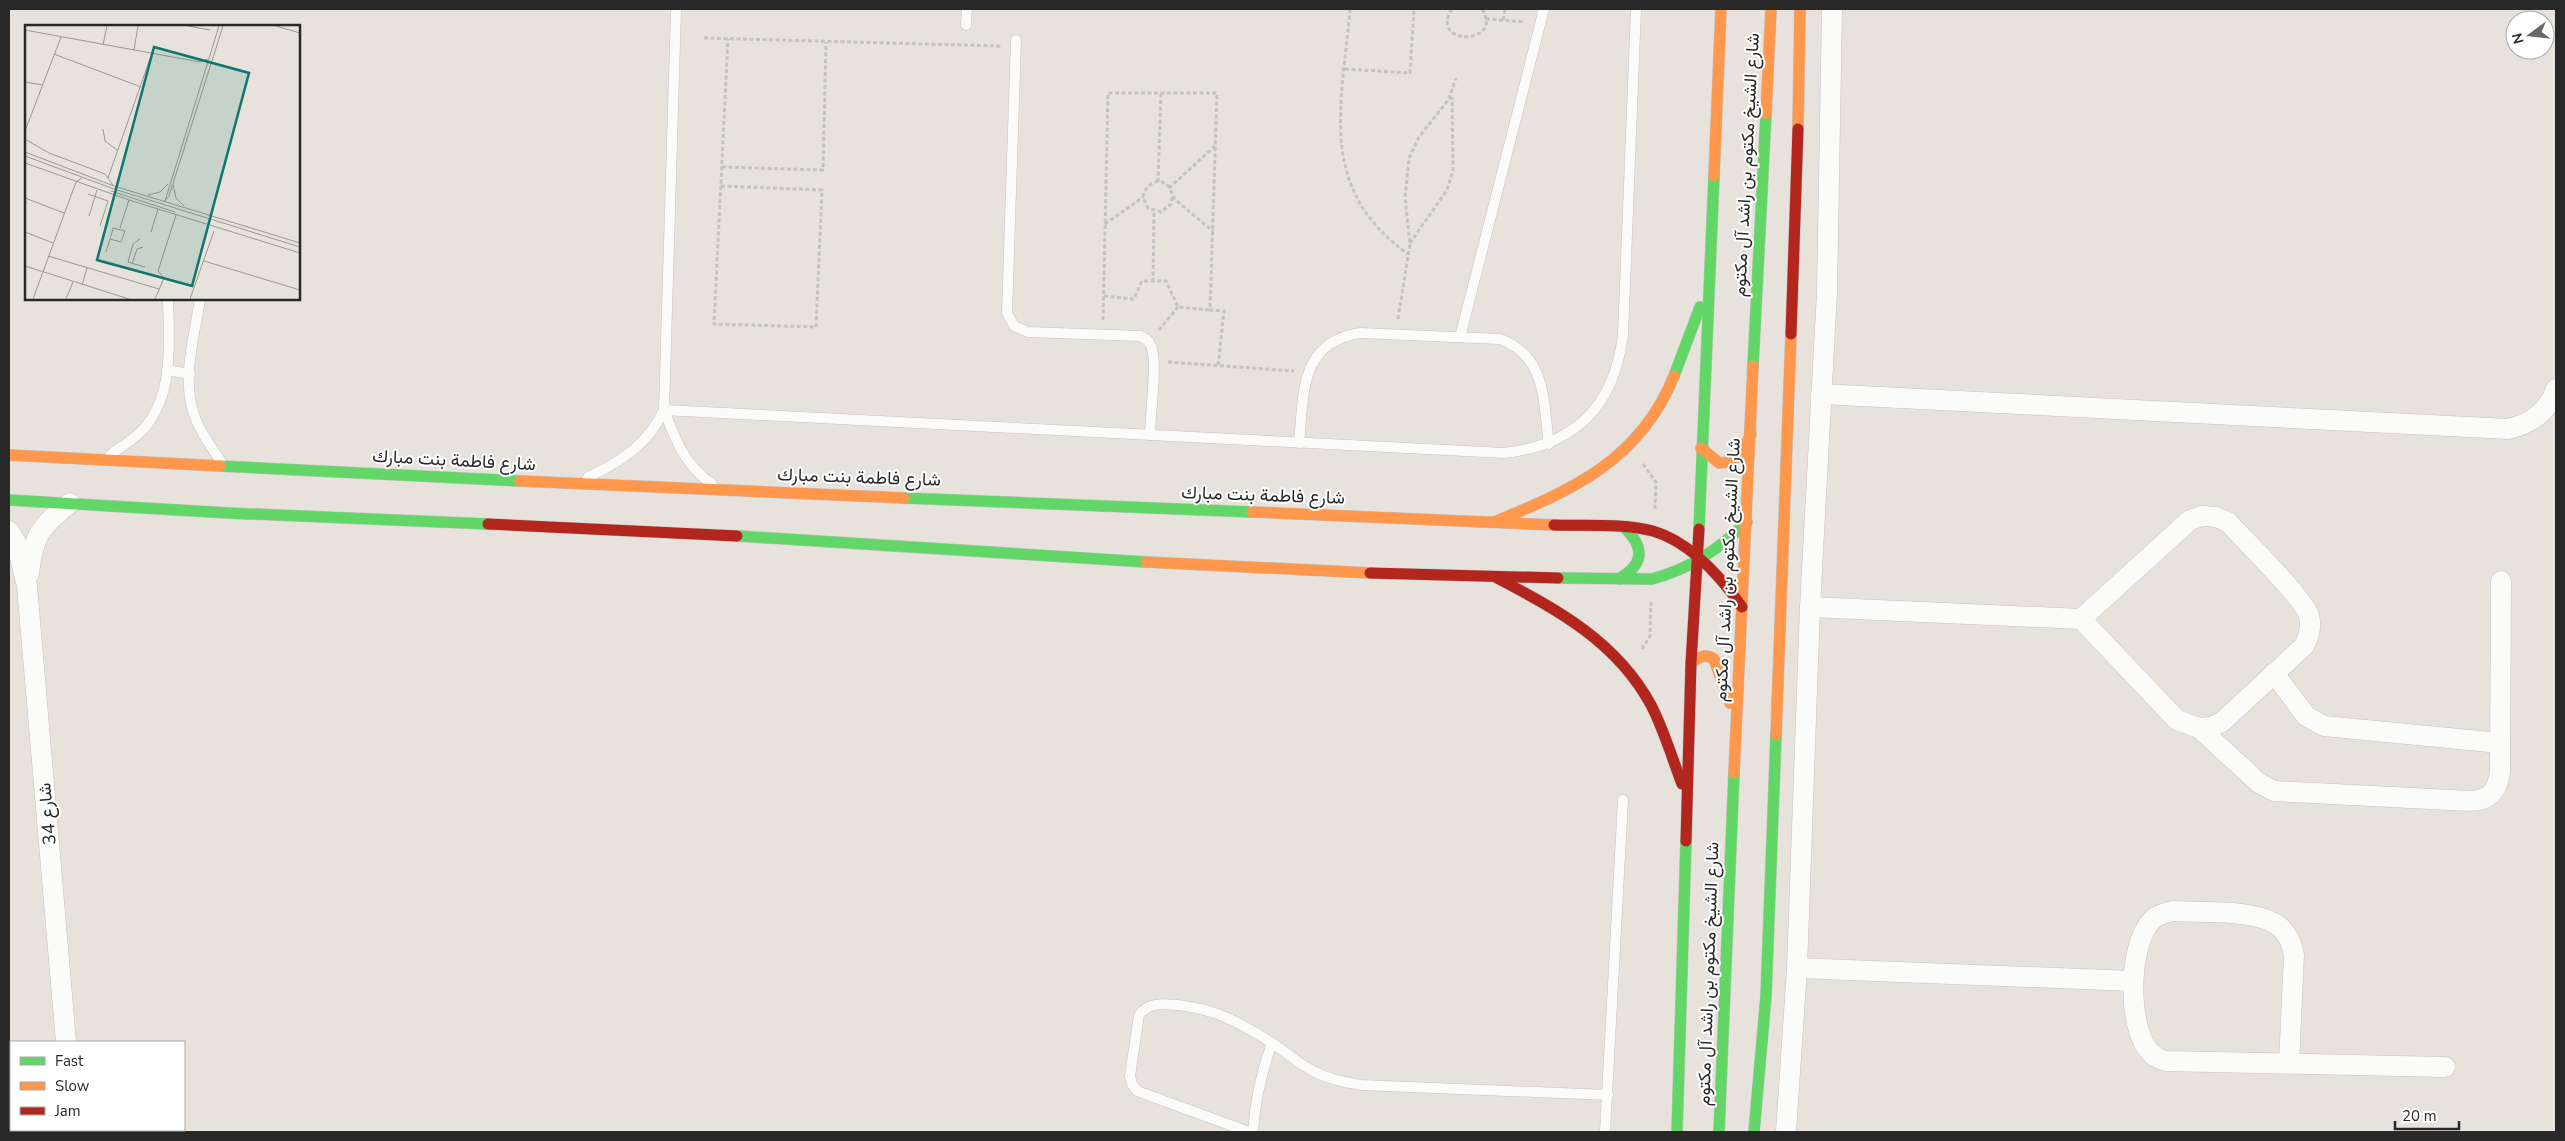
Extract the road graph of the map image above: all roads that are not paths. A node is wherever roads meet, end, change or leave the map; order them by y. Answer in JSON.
{"nodes":[{"id":1,"x":676,"y":9,"type":"edge"},
{"id":2,"x":967,"y":9,"type":"edge"},
{"id":3,"x":1544,"y":9,"type":"edge"},
{"id":4,"x":1636,"y":9,"type":"edge"},
{"id":5,"x":1720,"y":9,"type":"edge"},
{"id":6,"x":1771,"y":9,"type":"edge"},
{"id":7,"x":1800,"y":9,"type":"edge"},
{"id":8,"x":1832,"y":9,"type":"edge"},
{"id":9,"x":966,"y":25,"type":"dead end"},
{"id":10,"x":1016,"y":43,"type":"road end"},
{"id":11,"x":1709,"y":282,"type":"junction"},
{"id":12,"x":168,"y":300,"type":"edge"},
{"id":13,"x":200,"y":300,"type":"edge"},
{"id":14,"x":1460,"y":338,"type":"junction"},
{"id":15,"x":167,"y":370,"type":"junction"},
{"id":16,"x":190,"y":374,"type":"junction"},
{"id":17,"x":2556,"y":389,"type":"edge"},
{"id":18,"x":1821,"y":394,"type":"junction"},
{"id":19,"x":664,"y":410,"type":"junction"},
{"id":20,"x":1751,"y":434,"type":"junction"},
{"id":21,"x":1150,"y":435,"type":"junction"},
{"id":22,"x":1299,"y":443,"type":"junction"},
{"id":23,"x":1549,"y":444,"type":"junction"},
{"id":24,"x":1701,"y":448,"type":"junction"},
{"id":25,"x":9,"y":455,"type":"edge"},
{"id":26,"x":101,"y":460,"type":"junction"},
{"id":27,"x":224,"y":466,"type":"junction"},
{"id":28,"x":575,"y":484,"type":"junction"},
{"id":29,"x":721,"y":489,"type":"junction"},
{"id":30,"x":9,"y":500,"type":"edge"},
{"id":31,"x":70,"y":503,"type":"junction"},
{"id":32,"x":1494,"y":522,"type":"junction"},
{"id":33,"x":1746,"y":522,"type":"junction"},
{"id":34,"x":1625,"y":528,"type":"junction"},
{"id":35,"x":9,"y":531,"type":"edge"},
{"id":36,"x":1698,"y":561,"type":"junction"},
{"id":37,"x":1497,"y":578,"type":"junction"},
{"id":38,"x":1619,"y":579,"type":"junction"},
{"id":39,"x":2501,"y":581,"type":"dead end"},
{"id":40,"x":27,"y":586,"type":"junction"},
{"id":41,"x":1810,"y":606,"type":"junction"},
{"id":42,"x":1742,"y":607,"type":"junction"},
{"id":43,"x":2081,"y":619,"type":"junction"},
{"id":44,"x":1690,"y":663,"type":"junction"},
{"id":45,"x":2274,"y":673,"type":"junction"},
{"id":46,"x":1736,"y":713,"type":"junction"},
{"id":47,"x":2199,"y":728,"type":"junction"},
{"id":48,"x":2500,"y":743,"type":"junction"},
{"id":49,"x":1688,"y":799,"type":"junction"},
{"id":50,"x":1623,"y":800,"type":"dead end"},
{"id":51,"x":1797,"y":968,"type":"junction"},
{"id":52,"x":2133,"y":981,"type":"junction"},
{"id":53,"x":66,"y":1041,"type":"edge"},
{"id":54,"x":1272,"y":1043,"type":"junction"},
{"id":55,"x":2289,"y":1064,"type":"junction"},
{"id":56,"x":2445,"y":1067,"type":"dead end"},
{"id":57,"x":1608,"y":1095,"type":"junction"},
{"id":58,"x":73,"y":1131,"type":"edge"},
{"id":59,"x":79,"y":1132,"type":"edge"},
{"id":60,"x":1251,"y":1132,"type":"edge"},
{"id":61,"x":1604,"y":1132,"type":"edge"},
{"id":62,"x":1678,"y":1132,"type":"edge"},
{"id":63,"x":1719,"y":1132,"type":"edge"},
{"id":64,"x":1754,"y":1132,"type":"edge"},
{"id":65,"x":1786,"y":1132,"type":"edge"}],
"edges":[{"from":1,"to":19,"type":"lane"},
{"from":2,"to":9,"type":"lane"},
{"from":3,"to":14,"type":"lane"},
{"from":4,"to":23,"type":"lane"},
{"from":5,"to":11,"type":"main road","name":"شارع الشيخ مكتوم بن راشد آل مكتوم"},
{"from":6,"to":20,"type":"main road","name":"شارع الشيخ مكتوم بن راشد آل مكتوم"},
{"from":7,"to":64,"type":"main road"},
{"from":8,"to":18,"type":"street"},
{"from":10,"to":21,"type":"lane"},
{"from":11,"to":24,"type":"main road","name":"شارع الشيخ مكتوم بن راشد آل مكتوم"},
{"from":11,"to":32,"type":"main road"},
{"from":12,"to":15,"type":"lane"},
{"from":13,"to":16,"type":"lane"},
{"from":14,"to":22,"type":"lane"},
{"from":14,"to":23,"type":"lane"},
{"from":15,"to":16,"type":"lane"},
{"from":15,"to":26,"type":"lane"},
{"from":16,"to":27,"type":"lane"},
{"from":17,"to":18,"type":"street"},
{"from":18,"to":41,"type":"street"},
{"from":19,"to":21,"type":"lane"},
{"from":19,"to":28,"type":"lane"},
{"from":19,"to":29,"type":"lane"},
{"from":20,"to":24,"type":"main road"},
{"from":20,"to":33,"type":"main road","name":"شارع الشيخ مكتوم بن راشد آل مكتوم"},
{"from":21,"to":22,"type":"lane"},
{"from":22,"to":23,"type":"lane"},
{"from":24,"to":36,"type":"main road","name":"شارع الشيخ مكتوم بن راشد آل مكتوم"},
{"from":25,"to":26,"type":"main road","name":"شارع فاطمة بنت مبارك"},
{"from":26,"to":27,"type":"main road","name":"شارع فاطمة بنت مبارك"},
{"from":27,"to":28,"type":"main road","name":"شارع فاطمة بنت مبارك"},
{"from":28,"to":29,"type":"main road","name":"شارع فاطمة بنت مبارك"},
{"from":29,"to":32,"type":"main road","name":"شارع فاطمة بنت مبارك"},
{"from":30,"to":31,"type":"main road"},
{"from":31,"to":37,"type":"main road"},
{"from":31,"to":40,"type":"street","name":"شارع 34"},
{"from":32,"to":34,"type":"main road","name":"شارع فاطمة بنت مبارك"},
{"from":33,"to":36,"type":"main road"},
{"from":33,"to":42,"type":"main road","name":"شارع الشيخ مكتوم بن راشد آل مكتوم"},
{"from":34,"to":36,"type":"main road","name":"شارع فاطمة بنت مبارك"},
{"from":34,"to":38,"type":"main road"},
{"from":35,"to":40,"type":"street","name":"شارع 34"},
{"from":36,"to":38,"type":"main road"},
{"from":36,"to":42,"type":"main road","name":"شارع فاطمة بنت مبارك"},
{"from":36,"to":44,"type":"main road","name":"شارع الشيخ مكتوم بن راشد آل مكتوم"},
{"from":37,"to":38,"type":"main road"},
{"from":37,"to":49,"type":"main road"},
{"from":39,"to":48,"type":"street"},
{"from":40,"to":53,"type":"street","name":"شارع 34"},
{"from":41,"to":43,"type":"street"},
{"from":41,"to":51,"type":"street"},
{"from":42,"to":46,"type":"main road","name":"شارع الشيخ مكتوم بن راشد آل مكتوم"},
{"from":43,"to":45,"type":"street"},
{"from":43,"to":47,"type":"street"},
{"from":44,"to":46,"type":"main road"},
{"from":44,"to":49,"type":"main road","name":"شارع الشيخ مكتوم بن راشد آل مكتوم"},
{"from":45,"to":47,"type":"street"},
{"from":45,"to":48,"type":"street"},
{"from":46,"to":63,"type":"main road","name":"شارع الشيخ مكتوم بن راشد آل مكتوم"},
{"from":47,"to":48,"type":"street"},
{"from":49,"to":62,"type":"main road","name":"شارع الشيخ مكتوم بن راشد آل مكتوم"},
{"from":50,"to":57,"type":"lane"},
{"from":51,"to":52,"type":"street"},
{"from":51,"to":65,"type":"street"},
{"from":52,"to":55,"type":"street"},
{"from":52,"to":55,"type":"street"},
{"from":54,"to":57,"type":"lane"},
{"from":54,"to":60,"type":"lane"},
{"from":54,"to":60,"type":"lane"},
{"from":55,"to":56,"type":"street"},
{"from":57,"to":61,"type":"lane"},
{"from":58,"to":59,"type":"street"}]}
